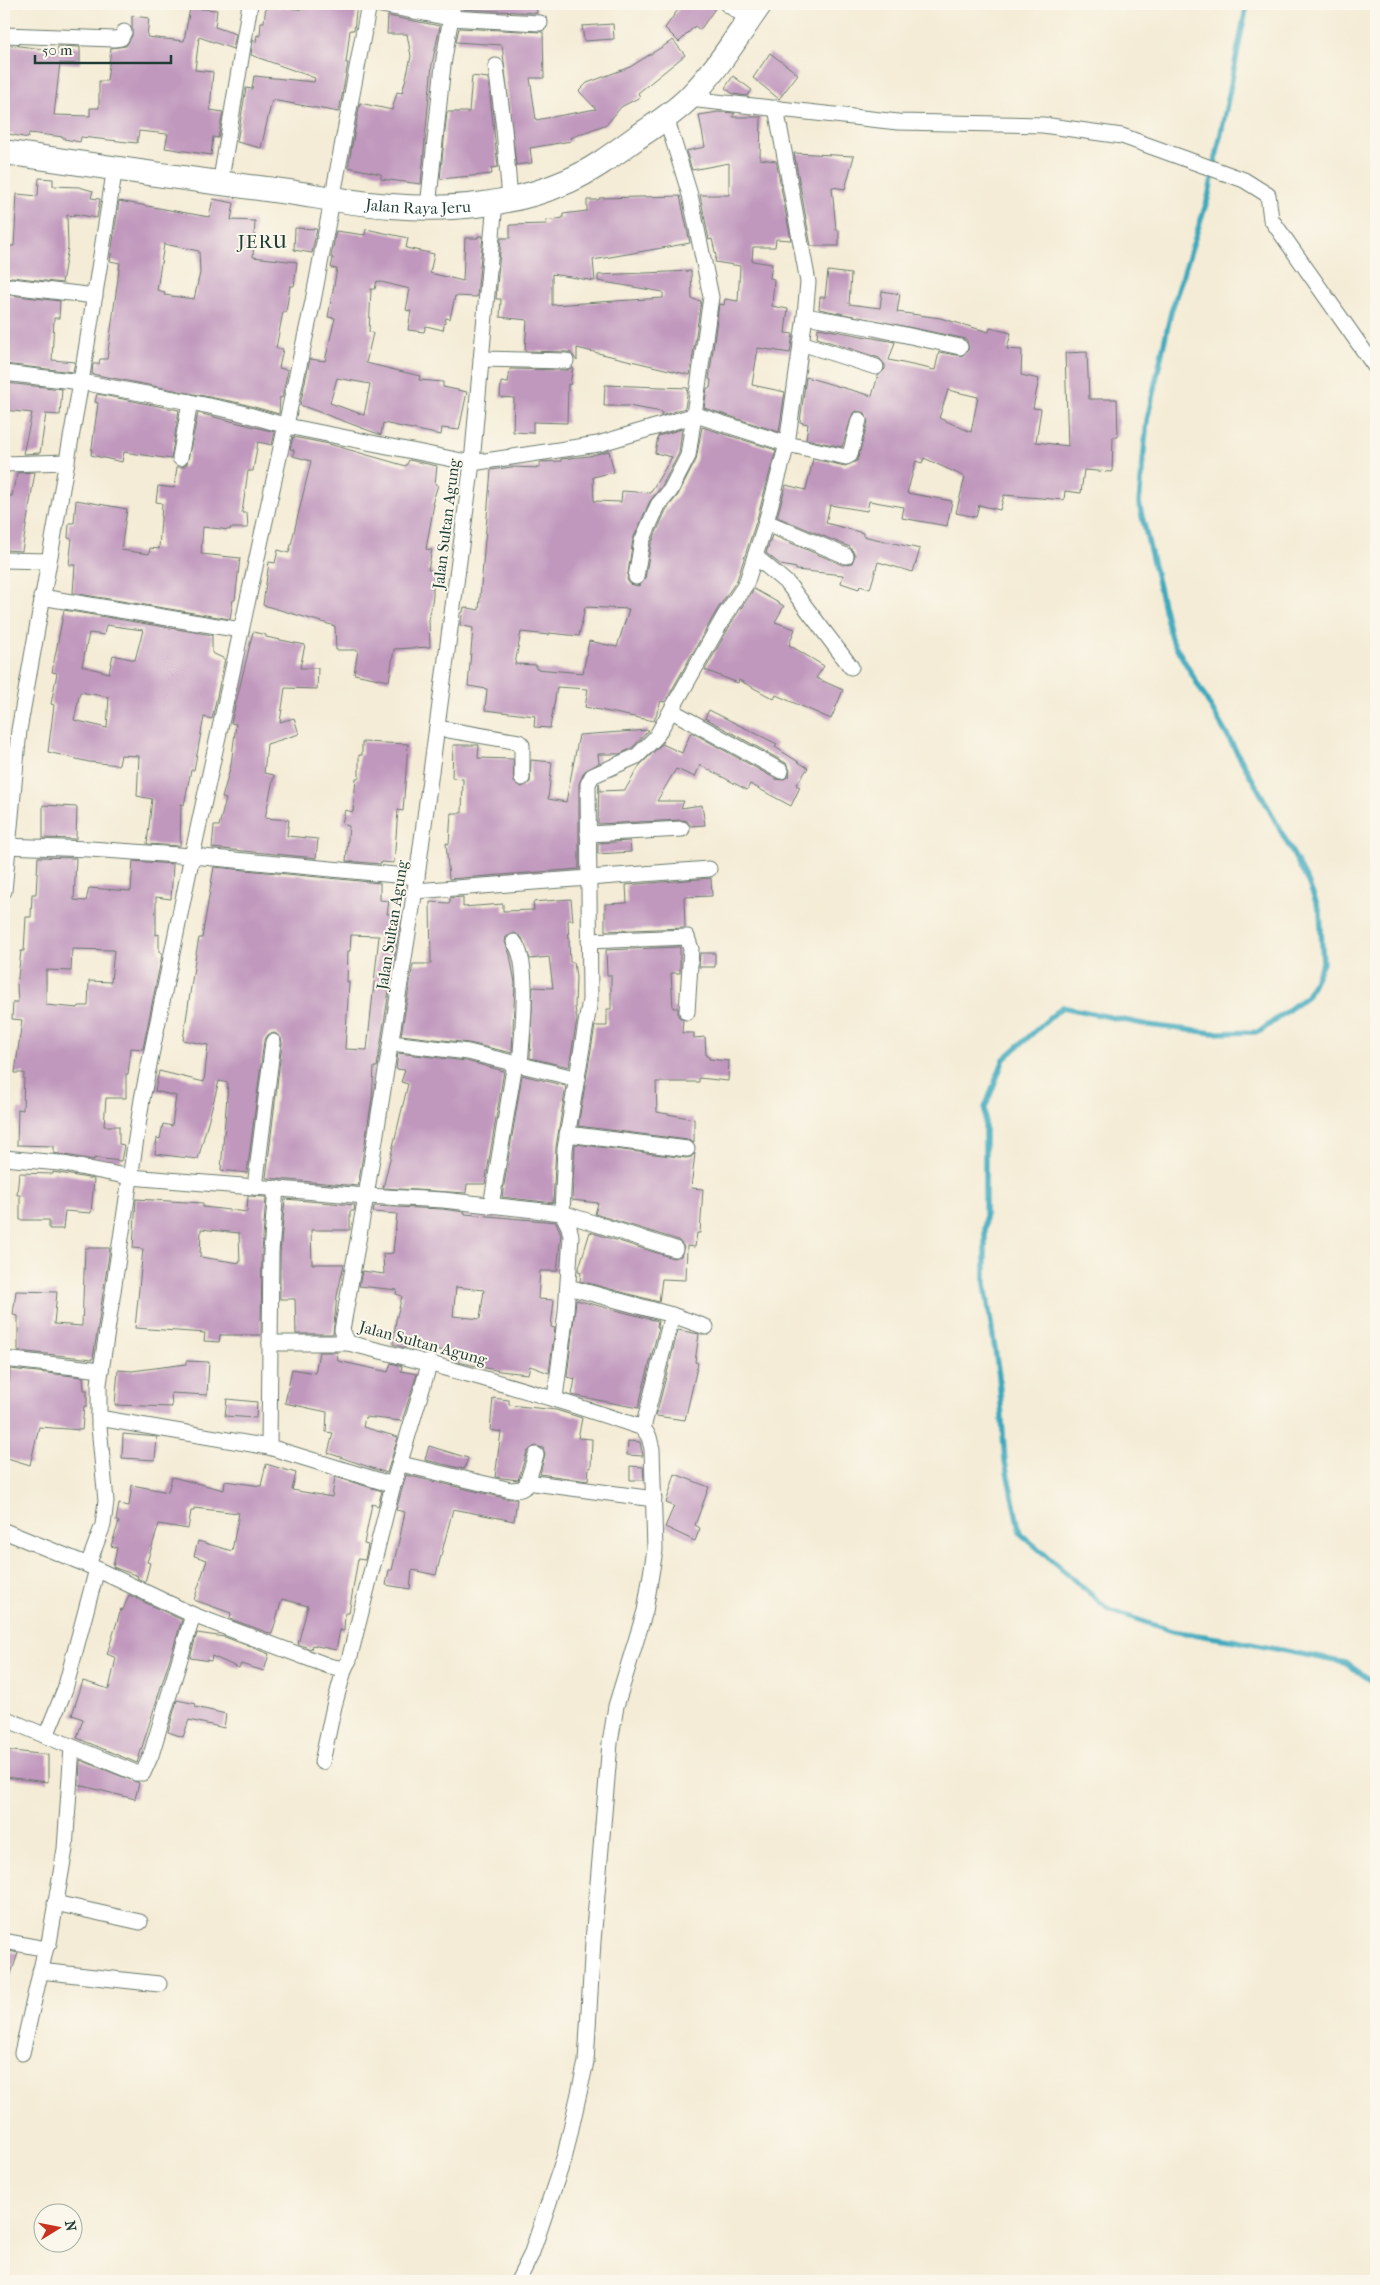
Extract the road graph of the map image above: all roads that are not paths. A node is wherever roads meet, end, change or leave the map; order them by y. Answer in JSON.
{"nodes":[{"id":1,"x":250,"y":4,"type":"edge"},
{"id":2,"x":369,"y":4,"type":"edge"},
{"id":3,"x":376,"y":4,"type":"edge"},
{"id":4,"x":727,"y":4,"type":"edge"},
{"id":5,"x":452,"y":11,"type":"edge"},
{"id":6,"x":754,"y":11,"type":"edge"},
{"id":7,"x":540,"y":23,"type":"dead end"},
{"id":8,"x":124,"y":32,"type":"dead end"},
{"id":9,"x":4,"y":35,"type":"edge"},
{"id":10,"x":496,"y":66,"type":"dead end"},
{"id":11,"x":688,"y":99,"type":"junction"},
{"id":12,"x":776,"y":108,"type":"junction"},
{"id":13,"x":666,"y":117,"type":"junction"},
{"id":14,"x":4,"y":152,"type":"edge"},
{"id":15,"x":114,"y":167,"type":"junction"},
{"id":16,"x":220,"y":185,"type":"junction"},
{"id":17,"x":332,"y":201,"type":"junction"},
{"id":18,"x":502,"y":201,"type":"junction"},
{"id":19,"x":428,"y":207,"type":"junction"},
{"id":20,"x":11,"y":286,"type":"dead end"},
{"id":21,"x":95,"y":296,"type":"junction"},
{"id":22,"x":805,"y":316,"type":"junction"},
{"id":23,"x":801,"y":343,"type":"junction"},
{"id":24,"x":960,"y":347,"type":"dead end"},
{"id":25,"x":481,"y":359,"type":"junction"},
{"id":26,"x":566,"y":361,"type":"dead end"},
{"id":27,"x":876,"y":367,"type":"dead end"},
{"id":28,"x":1376,"y":368,"type":"edge"},
{"id":29,"x":4,"y":373,"type":"edge"},
{"id":30,"x":81,"y":382,"type":"junction"},
{"id":31,"x":190,"y":402,"type":"junction"},
{"id":32,"x":696,"y":415,"type":"junction"},
{"id":33,"x":859,"y":420,"type":"dead end"},
{"id":34,"x":287,"y":426,"type":"junction"},
{"id":35,"x":787,"y":444,"type":"junction"},
{"id":36,"x":180,"y":458,"type":"dead end"},
{"id":37,"x":66,"y":462,"type":"junction"},
{"id":38,"x":472,"y":463,"type":"junction"},
{"id":39,"x":4,"y":464,"type":"edge"},
{"id":40,"x":766,"y":522,"type":"junction"},
{"id":41,"x":846,"y":556,"type":"dead end"},
{"id":42,"x":4,"y":560,"type":"edge"},
{"id":43,"x":48,"y":561,"type":"junction"},
{"id":44,"x":754,"y":561,"type":"junction"},
{"id":45,"x":636,"y":577,"type":"dead end"},
{"id":46,"x":41,"y":597,"type":"junction"},
{"id":47,"x":241,"y":630,"type":"junction"},
{"id":48,"x":851,"y":667,"type":"dead end"},
{"id":49,"x":672,"y":712,"type":"junction"},
{"id":50,"x":437,"y":728,"type":"junction"},
{"id":51,"x":781,"y":771,"type":"dead end"},
{"id":52,"x":522,"y":778,"type":"dead end"},
{"id":53,"x":682,"y":829,"type":"dead end"},
{"id":54,"x":588,"y":834,"type":"junction"},
{"id":55,"x":6,"y":846,"type":"edge"},
{"id":56,"x":192,"y":856,"type":"junction"},
{"id":57,"x":709,"y":870,"type":"dead end"},
{"id":58,"x":589,"y":880,"type":"junction"},
{"id":59,"x":416,"y":884,"type":"junction"},
{"id":60,"x":4,"y":891,"type":"edge"},
{"id":61,"x":589,"y":941,"type":"junction"},
{"id":62,"x":514,"y":942,"type":"dead end"},
{"id":63,"x":687,"y":1012,"type":"dead end"},
{"id":64,"x":273,"y":1042,"type":"dead end"},
{"id":65,"x":391,"y":1043,"type":"junction"},
{"id":66,"x":518,"y":1063,"type":"junction"},
{"id":67,"x":578,"y":1079,"type":"junction"},
{"id":68,"x":567,"y":1134,"type":"junction"},
{"id":69,"x":687,"y":1149,"type":"dead end"},
{"id":70,"x":4,"y":1158,"type":"edge"},
{"id":71,"x":130,"y":1177,"type":"junction"},
{"id":72,"x":256,"y":1187,"type":"junction"},
{"id":73,"x":276,"y":1188,"type":"junction"},
{"id":74,"x":366,"y":1196,"type":"junction"},
{"id":75,"x":491,"y":1206,"type":"junction"},
{"id":76,"x":562,"y":1213,"type":"junction"},
{"id":77,"x":675,"y":1248,"type":"dead end"},
{"id":78,"x":568,"y":1287,"type":"junction"},
{"id":79,"x":672,"y":1315,"type":"junction"},
{"id":80,"x":706,"y":1327,"type":"dead end"},
{"id":81,"x":270,"y":1343,"type":"junction"},
{"id":82,"x":348,"y":1343,"type":"junction"},
{"id":83,"x":4,"y":1360,"type":"edge"},
{"id":84,"x":430,"y":1362,"type":"junction"},
{"id":85,"x":101,"y":1370,"type":"junction"},
{"id":86,"x":554,"y":1398,"type":"junction"},
{"id":87,"x":99,"y":1418,"type":"junction"},
{"id":88,"x":643,"y":1428,"type":"junction"},
{"id":89,"x":269,"y":1447,"type":"junction"},
{"id":90,"x":536,"y":1455,"type":"dead end"},
{"id":91,"x":401,"y":1464,"type":"junction"},
{"id":92,"x":527,"y":1482,"type":"junction"},
{"id":93,"x":393,"y":1485,"type":"junction"},
{"id":94,"x":654,"y":1499,"type":"junction"},
{"id":95,"x":4,"y":1531,"type":"edge"},
{"id":96,"x":93,"y":1567,"type":"junction"},
{"id":97,"x":193,"y":1614,"type":"junction"},
{"id":98,"x":345,"y":1667,"type":"junction"},
{"id":99,"x":4,"y":1718,"type":"edge"},
{"id":100,"x":46,"y":1736,"type":"junction"},
{"id":101,"x":72,"y":1747,"type":"junction"},
{"id":102,"x":322,"y":1762,"type":"dead end"},
{"id":103,"x":55,"y":1903,"type":"junction"},
{"id":104,"x":140,"y":1922,"type":"dead end"},
{"id":105,"x":4,"y":1941,"type":"edge"},
{"id":106,"x":46,"y":1947,"type":"junction"},
{"id":107,"x":40,"y":1971,"type":"junction"},
{"id":108,"x":159,"y":1984,"type":"dead end"},
{"id":109,"x":22,"y":2053,"type":"dead end"},
{"id":110,"x":518,"y":2281,"type":"edge"}],
"edges":[{"from":1,"to":16,"type":"street"},
{"from":2,"to":17,"type":"street"},
{"from":3,"to":5,"type":"street"},
{"from":4,"to":6,"type":"street"},
{"from":5,"to":7,"type":"street"},
{"from":5,"to":19,"type":"street"},
{"from":6,"to":11,"type":"main road","name":"Jalan Raya Jeru"},
{"from":8,"to":9,"type":"street"},
{"from":10,"to":18,"type":"street","name":"Jalan Sultan Agung"},
{"from":11,"to":12,"type":"street"},
{"from":11,"to":13,"type":"main road","name":"Jalan Raya Jeru"},
{"from":12,"to":22,"type":"street"},
{"from":12,"to":28,"type":"street"},
{"from":13,"to":18,"type":"main road","name":"Jalan Raya Jeru"},
{"from":13,"to":32,"type":"street"},
{"from":14,"to":15,"type":"main road","name":"Jalan Raya Jeru"},
{"from":15,"to":16,"type":"main road","name":"Jalan Raya Jeru"},
{"from":15,"to":21,"type":"street"},
{"from":16,"to":17,"type":"main road","name":"Jalan Raya Jeru"},
{"from":17,"to":19,"type":"main road","name":"Jalan Raya Jeru"},
{"from":17,"to":34,"type":"street"},
{"from":18,"to":19,"type":"main road","name":"Jalan Raya Jeru"},
{"from":18,"to":25,"type":"street","name":"Jalan Sultan Agung"},
{"from":20,"to":21,"type":"street"},
{"from":21,"to":30,"type":"street"},
{"from":22,"to":23,"type":"street"},
{"from":22,"to":24,"type":"street"},
{"from":23,"to":27,"type":"street"},
{"from":23,"to":35,"type":"street"},
{"from":25,"to":26,"type":"street"},
{"from":25,"to":38,"type":"street","name":"Jalan Sultan Agung"},
{"from":29,"to":30,"type":"street"},
{"from":30,"to":31,"type":"street"},
{"from":30,"to":37,"type":"street"},
{"from":31,"to":34,"type":"street"},
{"from":31,"to":36,"type":"street"},
{"from":32,"to":35,"type":"street"},
{"from":32,"to":38,"type":"street"},
{"from":32,"to":45,"type":"street"},
{"from":33,"to":35,"type":"street"},
{"from":34,"to":38,"type":"street"},
{"from":34,"to":47,"type":"street"},
{"from":35,"to":40,"type":"street"},
{"from":37,"to":39,"type":"street"},
{"from":37,"to":43,"type":"street"},
{"from":38,"to":50,"type":"street","name":"Jalan Sultan Agung"},
{"from":40,"to":41,"type":"street"},
{"from":40,"to":44,"type":"street"},
{"from":42,"to":43,"type":"street"},
{"from":43,"to":46,"type":"street"},
{"from":44,"to":48,"type":"street"},
{"from":44,"to":49,"type":"street"},
{"from":46,"to":47,"type":"street"},
{"from":46,"to":55,"type":"street"},
{"from":47,"to":56,"type":"street"},
{"from":49,"to":51,"type":"street"},
{"from":49,"to":54,"type":"street"},
{"from":50,"to":52,"type":"street"},
{"from":50,"to":59,"type":"street","name":"Jalan Sultan Agung"},
{"from":53,"to":54,"type":"street"},
{"from":54,"to":58,"type":"street"},
{"from":55,"to":56,"type":"street"},
{"from":55,"to":60,"type":"street"},
{"from":56,"to":59,"type":"street"},
{"from":56,"to":71,"type":"street"},
{"from":57,"to":58,"type":"street"},
{"from":58,"to":59,"type":"street"},
{"from":58,"to":61,"type":"street"},
{"from":59,"to":65,"type":"street","name":"Jalan Sultan Agung"},
{"from":61,"to":63,"type":"street"},
{"from":61,"to":67,"type":"street"},
{"from":62,"to":66,"type":"street"},
{"from":64,"to":72,"type":"street"},
{"from":65,"to":66,"type":"street"},
{"from":65,"to":74,"type":"street","name":"Jalan Sultan Agung"},
{"from":66,"to":67,"type":"street"},
{"from":66,"to":75,"type":"street"},
{"from":67,"to":68,"type":"street"},
{"from":68,"to":69,"type":"street"},
{"from":68,"to":76,"type":"street"},
{"from":70,"to":71,"type":"street"},
{"from":71,"to":72,"type":"street"},
{"from":71,"to":85,"type":"street"},
{"from":72,"to":73,"type":"street"},
{"from":73,"to":74,"type":"street"},
{"from":73,"to":81,"type":"street"},
{"from":74,"to":75,"type":"street"},
{"from":74,"to":82,"type":"street","name":"Jalan Sultan Agung"},
{"from":75,"to":76,"type":"street"},
{"from":76,"to":77,"type":"street"},
{"from":76,"to":78,"type":"street"},
{"from":78,"to":79,"type":"street"},
{"from":78,"to":86,"type":"street"},
{"from":79,"to":80,"type":"street"},
{"from":79,"to":88,"type":"street"},
{"from":81,"to":82,"type":"street"},
{"from":81,"to":89,"type":"street"},
{"from":82,"to":84,"type":"street","name":"Jalan Sultan Agung"},
{"from":83,"to":85,"type":"street"},
{"from":84,"to":86,"type":"street","name":"Jalan Sultan Agung"},
{"from":84,"to":91,"type":"street"},
{"from":85,"to":87,"type":"street"},
{"from":86,"to":88,"type":"street","name":"Jalan Sultan Agung"},
{"from":87,"to":89,"type":"street"},
{"from":87,"to":96,"type":"street"},
{"from":88,"to":94,"type":"street"},
{"from":89,"to":93,"type":"street"},
{"from":90,"to":92,"type":"street"},
{"from":91,"to":92,"type":"street"},
{"from":91,"to":93,"type":"street"},
{"from":92,"to":94,"type":"street"},
{"from":93,"to":98,"type":"street"},
{"from":94,"to":110,"type":"street"},
{"from":95,"to":96,"type":"street"},
{"from":96,"to":97,"type":"street"},
{"from":96,"to":100,"type":"street"},
{"from":97,"to":98,"type":"street"},
{"from":97,"to":101,"type":"street"},
{"from":98,"to":102,"type":"street"},
{"from":99,"to":100,"type":"street"},
{"from":100,"to":101,"type":"street"},
{"from":101,"to":103,"type":"street"},
{"from":103,"to":104,"type":"street"},
{"from":103,"to":106,"type":"street"},
{"from":105,"to":106,"type":"street"},
{"from":106,"to":107,"type":"street"},
{"from":107,"to":108,"type":"street"},
{"from":107,"to":109,"type":"street"}]}
